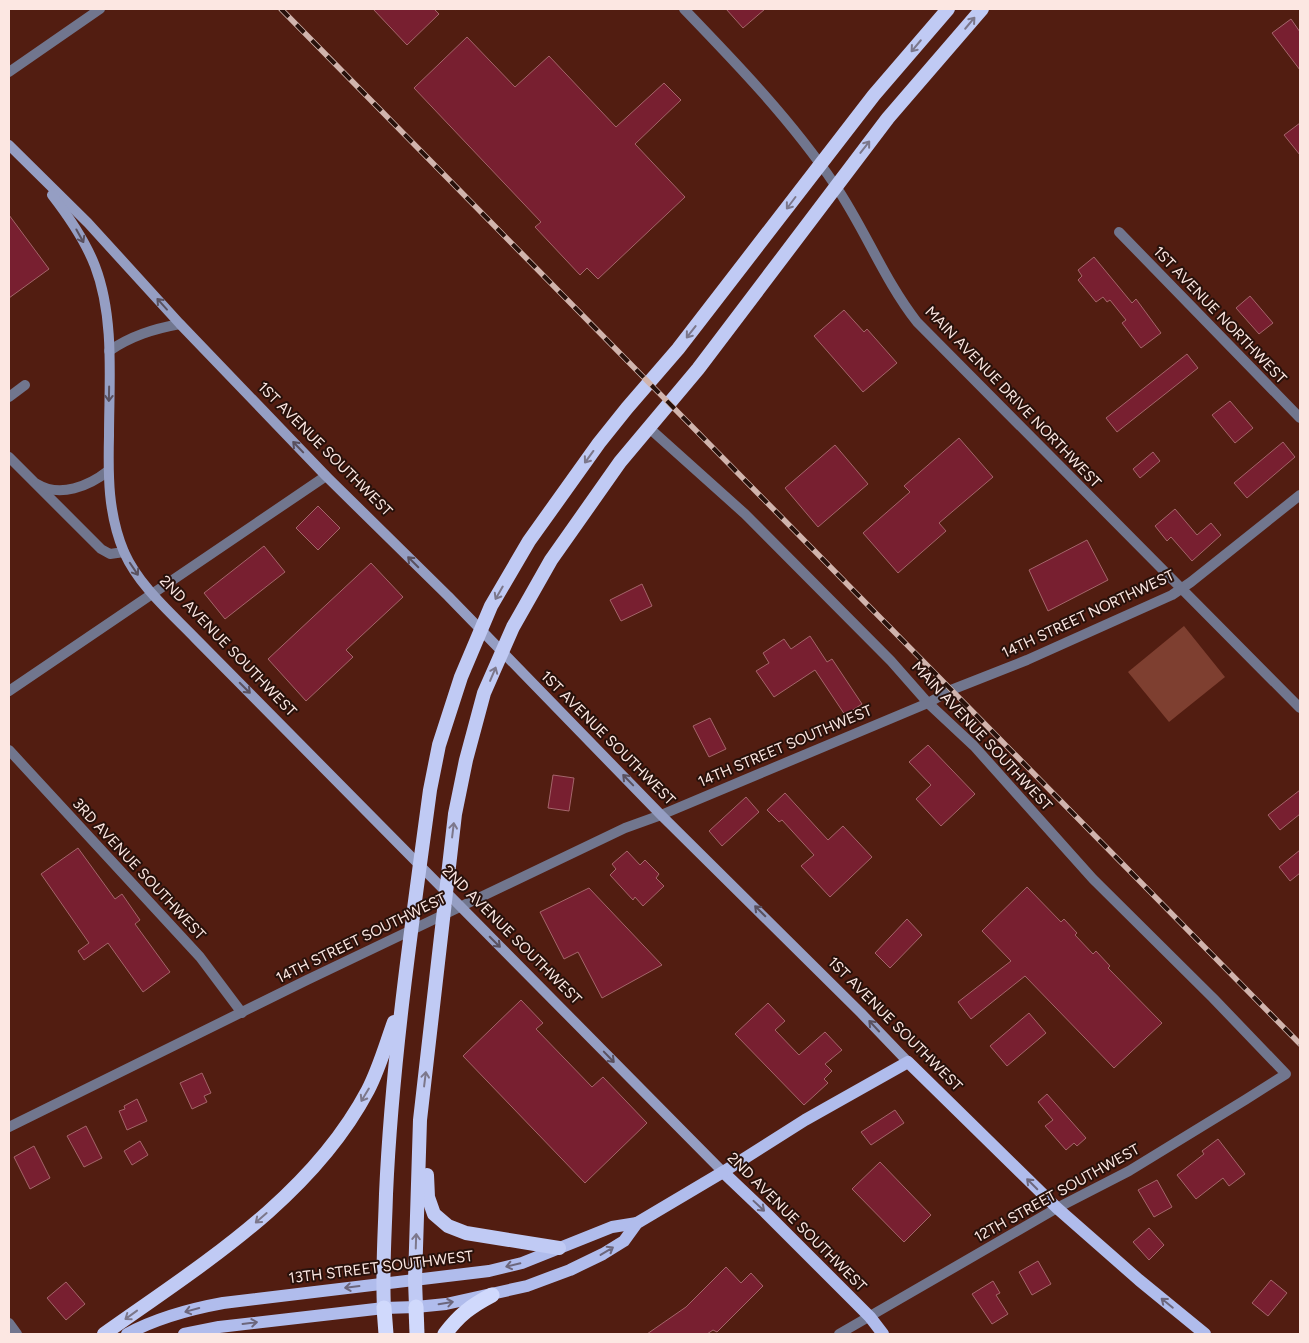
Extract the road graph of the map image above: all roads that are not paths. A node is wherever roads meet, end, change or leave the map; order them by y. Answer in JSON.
{"nodes":[{"id":1,"x":100,"y":9,"type":"edge"},
{"id":2,"x":684,"y":9,"type":"edge"},
{"id":3,"x":948,"y":9,"type":"edge"},
{"id":4,"x":982,"y":9,"type":"edge"},
{"id":5,"x":9,"y":72,"type":"edge"},
{"id":6,"x":9,"y":145,"type":"edge"},
{"id":7,"x":820,"y":164,"type":"junction"},
{"id":8,"x":32,"y":168,"type":"junction"},
{"id":9,"x":836,"y":186,"type":"junction"},
{"id":10,"x":1119,"y":232,"type":"dead end"},
{"id":11,"x":180,"y":324,"type":"junction"},
{"id":12,"x":109,"y":351,"type":"junction"},
{"id":13,"x":25,"y":385,"type":"dead end"},
{"id":14,"x":9,"y":397,"type":"edge"},
{"id":15,"x":1300,"y":418,"type":"edge"},
{"id":16,"x":648,"y":427,"type":"junction"},
{"id":17,"x":9,"y":457,"type":"edge"},
{"id":18,"x":108,"y":471,"type":"junction"},
{"id":19,"x":326,"y":476,"type":"junction"},
{"id":20,"x":31,"y":481,"type":"junction"},
{"id":21,"x":1300,"y":495,"type":"edge"},
{"id":22,"x":124,"y":552,"type":"junction"},
{"id":23,"x":1182,"y":589,"type":"junction"},
{"id":24,"x":153,"y":593,"type":"junction"},
{"id":25,"x":951,"y":690,"type":"joint"},
{"id":26,"x":9,"y":692,"type":"edge"},
{"id":27,"x":928,"y":703,"type":"junction"},
{"id":28,"x":1300,"y":708,"type":"edge"},
{"id":29,"x":9,"y":750,"type":"edge"},
{"id":30,"x":661,"y":815,"type":"junction"},
{"id":31,"x":460,"y":907,"type":"junction"},
{"id":32,"x":403,"y":1001,"type":"junction"},
{"id":33,"x":242,"y":1013,"type":"junction"},
{"id":34,"x":908,"y":1062,"type":"junction"},
{"id":35,"x":1286,"y":1074,"type":"joint"},
{"id":36,"x":420,"y":1120,"type":"junction"},
{"id":37,"x":9,"y":1127,"type":"edge"},
{"id":38,"x":723,"y":1172,"type":"junction"},
{"id":39,"x":1057,"y":1208,"type":"junction"},
{"id":40,"x":637,"y":1224,"type":"junction"},
{"id":41,"x":559,"y":1248,"type":"junction"},
{"id":42,"x":415,"y":1280,"type":"junction"},
{"id":43,"x":382,"y":1283,"type":"junction"},
{"id":44,"x":492,"y":1295,"type":"junction"},
{"id":45,"x":416,"y":1307,"type":"junction"},
{"id":46,"x":384,"y":1308,"type":"junction"},
{"id":47,"x":870,"y":1318,"type":"junction"},
{"id":48,"x":9,"y":1323,"type":"edge"},
{"id":49,"x":17,"y":1334,"type":"edge"},
{"id":50,"x":104,"y":1334,"type":"edge"},
{"id":51,"x":127,"y":1334,"type":"edge"},
{"id":52,"x":184,"y":1334,"type":"edge"},
{"id":53,"x":386,"y":1334,"type":"edge"},
{"id":54,"x":417,"y":1334,"type":"edge"},
{"id":55,"x":445,"y":1334,"type":"edge"},
{"id":56,"x":840,"y":1334,"type":"edge"},
{"id":57,"x":883,"y":1334,"type":"edge"},
{"id":58,"x":1204,"y":1334,"type":"edge"}],
"edges":[{"from":1,"to":5,"type":"street"},
{"from":2,"to":7,"type":"street","name":"MAIN AVENUE DRIVE NORTHWEST"},
{"from":3,"to":7,"type":"highway","one_way":true},
{"from":9,"to":4,"type":"highway","one_way":true},
{"from":6,"to":8,"type":"main road","name":"1ST AVENUE SOUTHWEST"},
{"from":7,"to":9,"type":"street","name":"MAIN AVENUE DRIVE NORTHWEST"},
{"from":7,"to":32,"type":"highway","one_way":true},
{"from":11,"to":8,"type":"main road","name":"1ST AVENUE SOUTHWEST","one_way":true},
{"from":8,"to":12,"type":"main road","name":"2ND AVENUE SOUTHWEST","one_way":true},
{"from":9,"to":16,"type":"highway"},
{"from":9,"to":23,"type":"street","name":"MAIN AVENUE DRIVE NORTHWEST"},
{"from":10,"to":15,"type":"street","name":"1ST AVENUE NORTHWEST"},
{"from":11,"to":12,"type":"street"},
{"from":19,"to":11,"type":"main road","name":"1ST AVENUE SOUTHWEST","one_way":true},
{"from":12,"to":18,"type":"main road","name":"2ND AVENUE SOUTHWEST","one_way":true},
{"from":13,"to":14,"type":"street"},
{"from":16,"to":27,"type":"street","name":"MAIN AVENUE SOUTHWEST"},
{"from":36,"to":16,"type":"highway","one_way":true},
{"from":17,"to":20,"type":"street"},
{"from":18,"to":20,"type":"street"},
{"from":18,"to":22,"type":"main road","name":"2ND AVENUE SOUTHWEST"},
{"from":19,"to":24,"type":"street"},
{"from":30,"to":19,"type":"main road","name":"1ST AVENUE SOUTHWEST","one_way":true},
{"from":20,"to":22,"type":"street"},
{"from":21,"to":23,"type":"street","name":"14TH STREET NORTHWEST"},
{"from":22,"to":24,"type":"main road","name":"2ND AVENUE SOUTHWEST","one_way":true},
{"from":23,"to":25,"type":"street","name":"14TH STREET NORTHWEST"},
{"from":23,"to":28,"type":"street","name":"MAIN AVENUE DRIVE NORTHWEST"},
{"from":24,"to":26,"type":"street"},
{"from":24,"to":31,"type":"main road","name":"2ND AVENUE SOUTHWEST","one_way":true},
{"from":25,"to":27,"type":"street","name":"14TH STREET SOUTHWEST"},
{"from":27,"to":30,"type":"street","name":"14TH STREET SOUTHWEST"},
{"from":27,"to":35,"type":"street","name":"MAIN AVENUE SOUTHWEST"},
{"from":29,"to":33,"type":"street","name":"3RD AVENUE SOUTHWEST"},
{"from":30,"to":31,"type":"street","name":"14TH STREET SOUTHWEST"},
{"from":34,"to":30,"type":"main road","name":"1ST AVENUE SOUTHWEST","one_way":true},
{"from":31,"to":33,"type":"street","name":"14TH STREET SOUTHWEST"},
{"from":31,"to":38,"type":"main road","name":"2ND AVENUE SOUTHWEST","one_way":true},
{"from":32,"to":43,"type":"highway"},
{"from":32,"to":50,"type":"highway","one_way":true},
{"from":33,"to":37,"type":"street","name":"14TH STREET SOUTHWEST"},
{"from":34,"to":38,"type":"main road","name":"13TH STREET SOUTHWEST"},
{"from":39,"to":34,"type":"main road","name":"1ST AVENUE SOUTHWEST","one_way":true},
{"from":35,"to":39,"type":"street","name":"12TH STREET SOUTHWEST"},
{"from":36,"to":41,"type":"highway"},
{"from":42,"to":36,"type":"highway","one_way":true},
{"from":38,"to":40,"type":"main road","name":"13TH STREET SOUTHWEST"},
{"from":38,"to":47,"type":"main road","name":"2ND AVENUE SOUTHWEST","one_way":true},
{"from":39,"to":47,"type":"street","name":"12TH STREET SOUTHWEST"},
{"from":58,"to":39,"type":"main road","name":"1ST AVENUE SOUTHWEST","one_way":true},
{"from":40,"to":41,"type":"main road","name":"13TH STREET SOUTHWEST"},
{"from":44,"to":40,"type":"main road","name":"13TH STREET SOUTHWEST","one_way":true},
{"from":41,"to":42,"type":"main road","name":"13TH STREET SOUTHWEST","one_way":true},
{"from":42,"to":43,"type":"main road","name":"13TH STREET SOUTHWEST"},
{"from":42,"to":45,"type":"highway"},
{"from":43,"to":46,"type":"highway"},
{"from":43,"to":51,"type":"main road","name":"13TH STREET SOUTHWEST","one_way":true},
{"from":45,"to":44,"type":"main road","name":"13TH STREET SOUTHWEST","one_way":true},
{"from":44,"to":55,"type":"highway"},
{"from":45,"to":46,"type":"main road","name":"13TH STREET SOUTHWEST"},
{"from":45,"to":54,"type":"highway"},
{"from":52,"to":46,"type":"main road","name":"13TH STREET SOUTHWEST","one_way":true},
{"from":46,"to":53,"type":"highway"},
{"from":47,"to":56,"type":"street","name":"12TH STREET SOUTHWEST"},
{"from":47,"to":57,"type":"main road","name":"2ND AVENUE SOUTHWEST"},
{"from":48,"to":49,"type":"street"}]}
